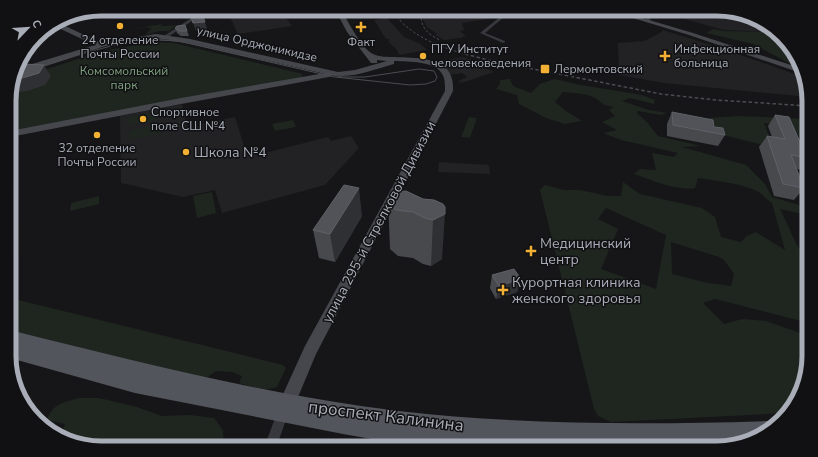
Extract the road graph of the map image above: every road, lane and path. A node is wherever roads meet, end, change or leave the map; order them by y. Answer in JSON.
{"nodes":[{"id":1,"x":197,"y":16,"type":"edge"},
{"id":2,"x":342,"y":16,"type":"edge"},
{"id":3,"x":503,"y":16,"type":"edge"},
{"id":4,"x":629,"y":16,"type":"edge"},
{"id":5,"x":647,"y":16,"type":"edge"},
{"id":6,"x":649,"y":22,"type":"junction"},
{"id":7,"x":60,"y":26,"type":"edge"},
{"id":8,"x":166,"y":36,"type":"junction"},
{"id":9,"x":503,"y":42,"type":"dead end"},
{"id":10,"x":101,"y":45,"type":"junction"},
{"id":11,"x":368,"y":55,"type":"junction"},
{"id":12,"x":401,"y":59,"type":"junction"},
{"id":13,"x":379,"y":66,"type":"junction"},
{"id":14,"x":795,"y":68,"type":"edge"},
{"id":15,"x":23,"y":70,"type":"edge"},
{"id":16,"x":338,"y":74,"type":"junction"},
{"id":17,"x":16,"y":133,"type":"edge"},
{"id":18,"x":16,"y":339,"type":"edge"},
{"id":19,"x":16,"y":352,"type":"edge"},
{"id":20,"x":140,"y":378,"type":"junction"},
{"id":21,"x":285,"y":408,"type":"junction"},
{"id":22,"x":756,"y":431,"type":"edge"},
{"id":23,"x":273,"y":441,"type":"edge"},
{"id":24,"x":511,"y":441,"type":"edge"}],
"edges":[{"from":1,"to":8,"type":"street"},
{"from":2,"to":11,"type":"street"},
{"from":3,"to":9,"type":"street"},
{"from":4,"to":6,"type":"street"},
{"from":5,"to":6,"type":"street"},
{"from":6,"to":14,"type":"street"},
{"from":7,"to":10,"type":"street"},
{"from":8,"to":10,"type":"street","name":"улица Орджоникидзе"},
{"from":8,"to":16,"type":"street","name":"улица Орджоникидзе"},
{"from":10,"to":15,"type":"street","name":"улица Орджоникидзе"},
{"from":11,"to":12,"type":"street","name":"улица 295-й Стрелковой Дивизии"},
{"from":11,"to":13,"type":"street"},
{"from":12,"to":13,"type":"street","name":"улица Орджоникидзе"},
{"from":12,"to":21,"type":"street","name":"улица 295-й Стрелковой Дивизии"},
{"from":13,"to":16,"type":"street","name":"улица Орджоникидзе"},
{"from":16,"to":17,"type":"street"},
{"from":18,"to":20,"type":"main road","name":"проспект Калинина"},
{"from":19,"to":20,"type":"main road","name":"проспект Калинина"},
{"from":20,"to":21,"type":"main road","name":"проспект Калинина"},
{"from":21,"to":22,"type":"main road","name":"проспект Калинина"},
{"from":21,"to":23,"type":"street"},
{"from":21,"to":24,"type":"main road","name":"проспект Калинина"}]}
